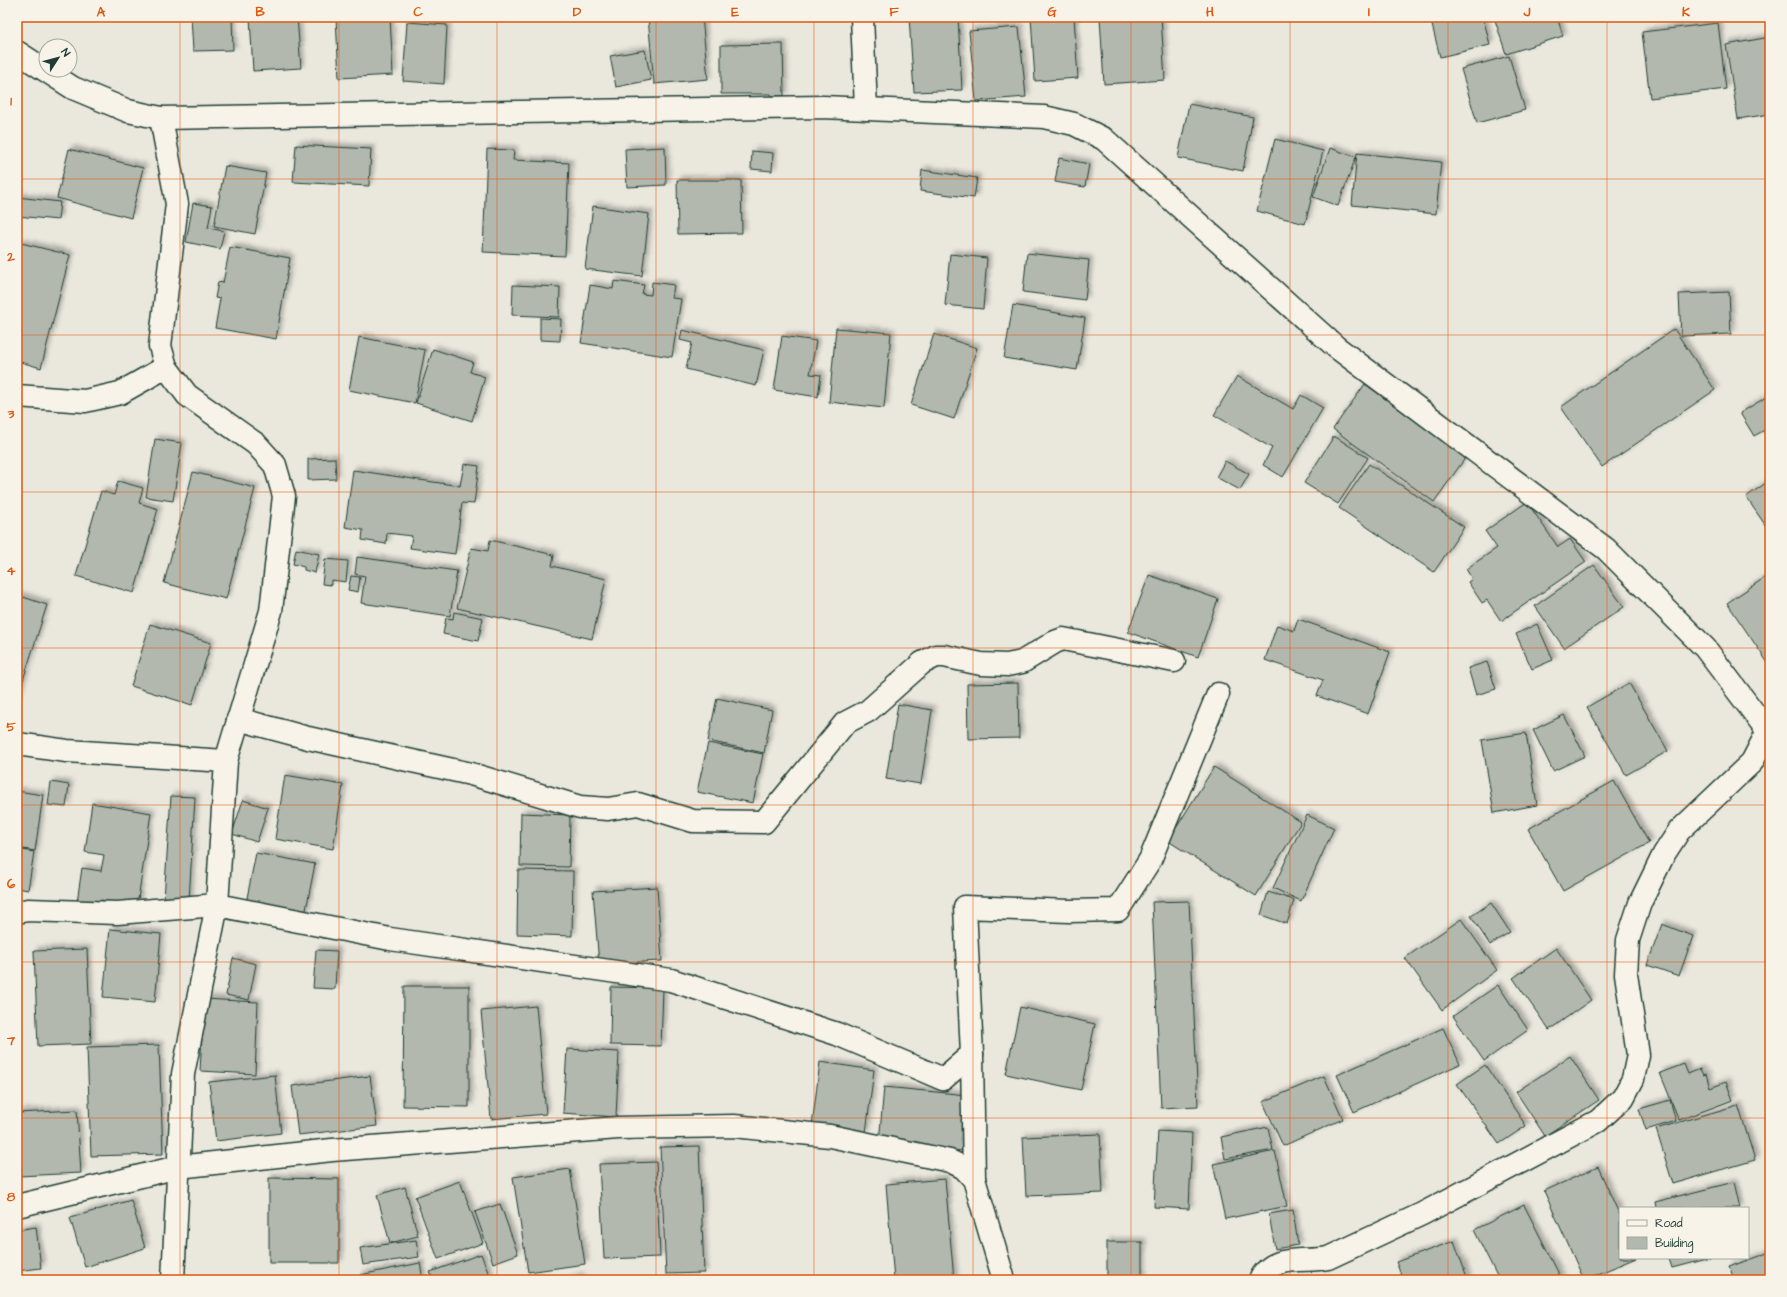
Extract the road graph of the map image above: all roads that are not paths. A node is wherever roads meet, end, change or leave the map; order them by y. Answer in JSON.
{"nodes":[{"id":1,"x":862,"y":17,"type":"edge"},
{"id":2,"x":17,"y":52,"type":"edge"},
{"id":3,"x":866,"y":109,"type":"junction"},
{"id":4,"x":160,"y":118,"type":"junction"},
{"id":5,"x":166,"y":367,"type":"junction"},
{"id":6,"x":17,"y":396,"type":"edge"},
{"id":7,"x":1174,"y":661,"type":"dead end"},
{"id":8,"x":1218,"y":694,"type":"dead end"},
{"id":9,"x":238,"y":719,"type":"junction"},
{"id":10,"x":1769,"y":732,"type":"edge"},
{"id":11,"x":17,"y":744,"type":"edge"},
{"id":12,"x":226,"y":760,"type":"junction"},
{"id":13,"x":217,"y":905,"type":"junction"},
{"id":14,"x":17,"y":912,"type":"edge"},
{"id":15,"x":972,"y":1054,"type":"junction"},
{"id":16,"x":178,"y":1167,"type":"junction"},
{"id":17,"x":974,"y":1179,"type":"junction"},
{"id":18,"x":17,"y":1206,"type":"edge"},
{"id":19,"x":173,"y":1280,"type":"edge"},
{"id":20,"x":1004,"y":1280,"type":"edge"},
{"id":21,"x":1260,"y":1280,"type":"edge"}],
"edges":[{"from":1,"to":3,"type":"street"},
{"from":2,"to":4,"type":"street"},
{"from":3,"to":4,"type":"street"},
{"from":3,"to":10,"type":"street"},
{"from":4,"to":5,"type":"street"},
{"from":5,"to":6,"type":"street"},
{"from":5,"to":9,"type":"street"},
{"from":7,"to":9,"type":"street"},
{"from":8,"to":15,"type":"street"},
{"from":9,"to":12,"type":"street"},
{"from":10,"to":21,"type":"street"},
{"from":11,"to":12,"type":"street"},
{"from":12,"to":13,"type":"street"},
{"from":13,"to":14,"type":"street"},
{"from":13,"to":15,"type":"street"},
{"from":13,"to":16,"type":"street"},
{"from":15,"to":17,"type":"street"},
{"from":16,"to":17,"type":"street"},
{"from":16,"to":18,"type":"street"},
{"from":16,"to":19,"type":"street"},
{"from":17,"to":20,"type":"street"}]}
